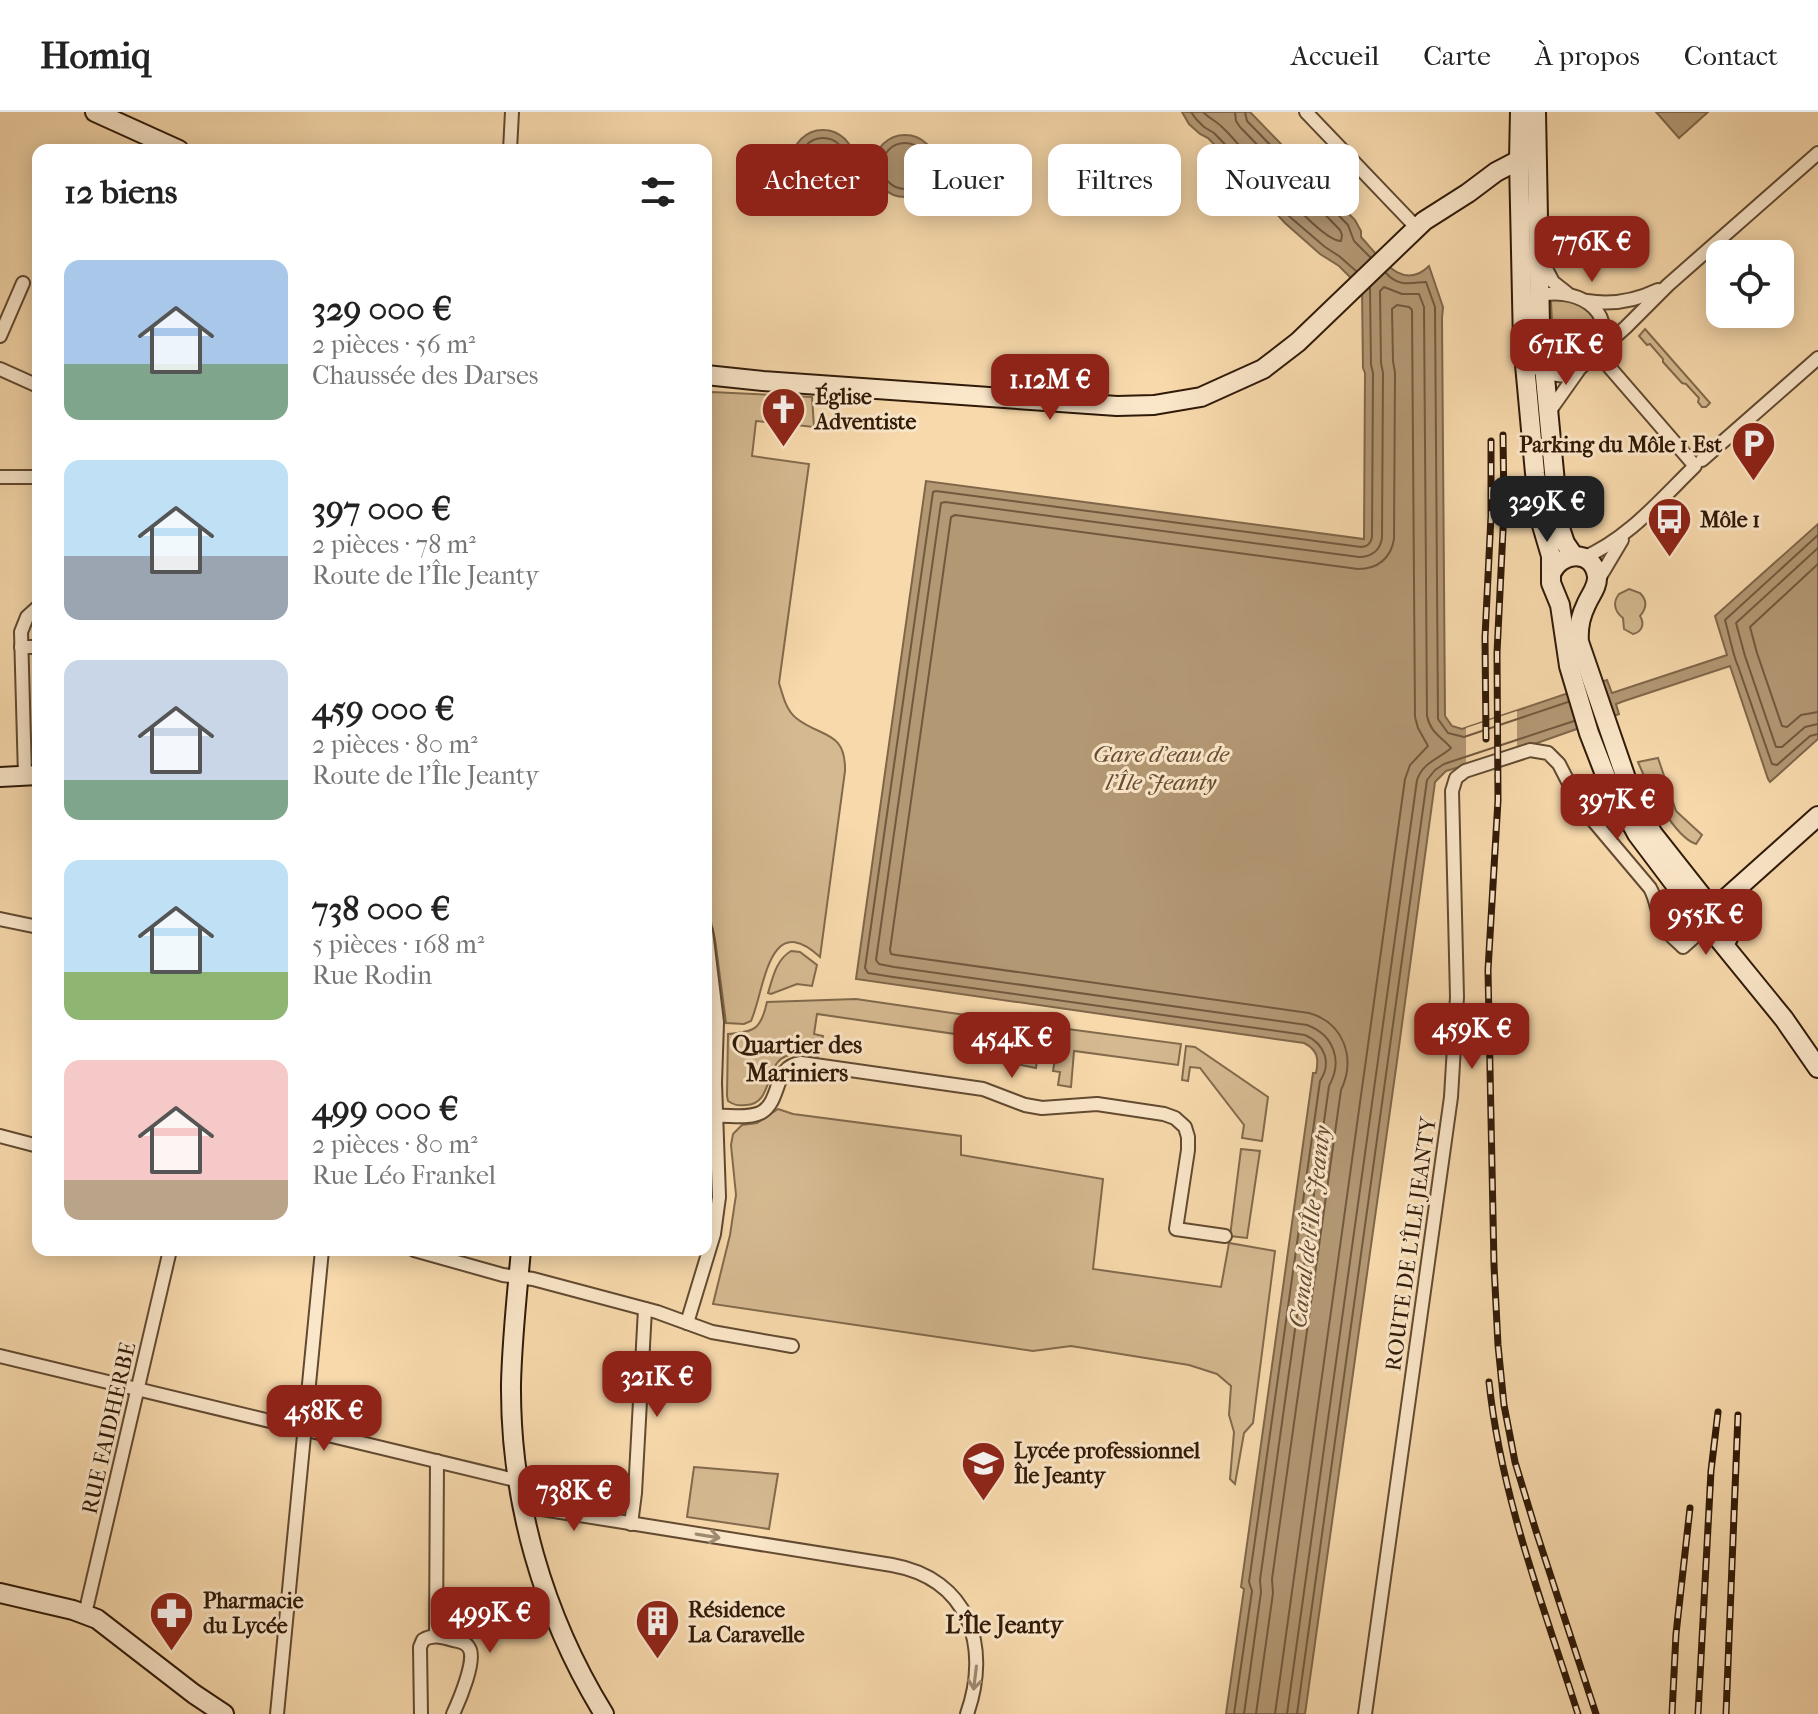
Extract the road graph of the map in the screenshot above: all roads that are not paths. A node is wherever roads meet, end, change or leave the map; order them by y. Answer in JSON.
{"nodes":[{"id":1,"x":95,"y":112,"type":"edge"},
{"id":2,"x":512,"y":112,"type":"edge"},
{"id":3,"x":1306,"y":112,"type":"edge"},
{"id":4,"x":1520,"y":112,"type":"edge"},
{"id":5,"x":1536,"y":112,"type":"edge"},
{"id":6,"x":166,"y":144,"type":"edge"},
{"id":7,"x":510,"y":144,"type":"edge"},
{"id":8,"x":1818,"y":153,"type":"edge"},
{"id":9,"x":1528,"y":157,"type":"junction"},
{"id":10,"x":1417,"y":228,"type":"junction"},
{"id":11,"x":1529,"y":232,"type":"junction"},
{"id":12,"x":1538,"y":253,"type":"junction"},
{"id":13,"x":23,"y":283,"type":"dead end"},
{"id":14,"x":1668,"y":285,"type":"junction"},
{"id":15,"x":1539,"y":295,"type":"junction"},
{"id":16,"x":1569,"y":295,"type":"junction"},
{"id":17,"x":1585,"y":301,"type":"junction"},
{"id":18,"x":1521,"y":306,"type":"junction"},
{"id":19,"x":0,"y":336,"type":"edge"},
{"id":20,"x":1523,"y":349,"type":"junction"},
{"id":21,"x":1598,"y":354,"type":"junction"},
{"id":22,"x":1818,"y":358,"type":"edge"},
{"id":23,"x":0,"y":369,"type":"edge"},
{"id":24,"x":1578,"y":370,"type":"junction"},
{"id":25,"x":1544,"y":373,"type":"junction"},
{"id":26,"x":712,"y":376,"type":"edge"},
{"id":27,"x":32,"y":383,"type":"edge"},
{"id":28,"x":1548,"y":415,"type":"junction"},
{"id":29,"x":1699,"y":463,"type":"junction"},
{"id":30,"x":0,"y":477,"type":"edge"},
{"id":31,"x":32,"y":477,"type":"edge"},
{"id":32,"x":1629,"y":531,"type":"junction"},
{"id":33,"x":1579,"y":557,"type":"junction"},
{"id":34,"x":1551,"y":574,"type":"junction"},
{"id":35,"x":1594,"y":590,"type":"junction"},
{"id":36,"x":1555,"y":594,"type":"junction"},
{"id":37,"x":32,"y":612,"type":"edge"},
{"id":38,"x":21,"y":647,"type":"junction"},
{"id":39,"x":32,"y":647,"type":"edge"},
{"id":40,"x":1581,"y":675,"type":"junction"},
{"id":41,"x":31,"y":776,"type":"edge"},
{"id":42,"x":0,"y":777,"type":"edge"},
{"id":43,"x":1818,"y":816,"type":"edge"},
{"id":44,"x":1710,"y":917,"type":"junction"},
{"id":45,"x":0,"y":919,"type":"edge"},
{"id":46,"x":32,"y":926,"type":"edge"},
{"id":47,"x":712,"y":981,"type":"edge"},
{"id":48,"x":1818,"y":1068,"type":"edge"},
{"id":49,"x":716,"y":1116,"type":"junction"},
{"id":50,"x":0,"y":1136,"type":"edge"},
{"id":51,"x":32,"y":1144,"type":"edge"},
{"id":52,"x":712,"y":1236,"type":"edge"},
{"id":53,"x":1225,"y":1236,"type":"dead end"},
{"id":54,"x":169,"y":1256,"type":"edge"},
{"id":55,"x":321,"y":1256,"type":"edge"},
{"id":56,"x":435,"y":1256,"type":"edge"},
{"id":57,"x":521,"y":1256,"type":"edge"},
{"id":58,"x":706,"y":1256,"type":"edge"},
{"id":59,"x":519,"y":1277,"type":"junction"},
{"id":60,"x":645,"y":1309,"type":"junction"},
{"id":61,"x":687,"y":1323,"type":"junction"},
{"id":62,"x":792,"y":1346,"type":"dead end"},
{"id":63,"x":0,"y":1356,"type":"edge"},
{"id":64,"x":138,"y":1390,"type":"junction"},
{"id":65,"x":305,"y":1430,"type":"junction"},
{"id":66,"x":437,"y":1461,"type":"junction"},
{"id":67,"x":519,"y":1481,"type":"junction"},
{"id":68,"x":523,"y":1506,"type":"junction"},
{"id":69,"x":631,"y":1524,"type":"junction"},
{"id":70,"x":0,"y":1593,"type":"edge"},
{"id":71,"x":85,"y":1614,"type":"junction"},
{"id":72,"x":436,"y":1636,"type":"junction"},
{"id":73,"x":194,"y":1694,"type":"junction"},
{"id":74,"x":213,"y":1714,"type":"edge"},
{"id":75,"x":224,"y":1714,"type":"edge"},
{"id":76,"x":277,"y":1714,"type":"edge"},
{"id":77,"x":421,"y":1714,"type":"edge"},
{"id":78,"x":453,"y":1714,"type":"edge"},
{"id":79,"x":604,"y":1714,"type":"edge"},
{"id":80,"x":967,"y":1714,"type":"edge"},
{"id":81,"x":1365,"y":1714,"type":"edge"}],
"edges":[{"from":1,"to":6,"type":"street"},
{"from":2,"to":7,"type":"street"},
{"from":3,"to":10,"type":"street"},
{"from":4,"to":9,"type":"street"},
{"from":5,"to":9,"type":"street"},
{"from":8,"to":14,"type":"street"},
{"from":9,"to":10,"type":"street"},
{"from":9,"to":11,"type":"street"},
{"from":10,"to":26,"type":"street"},
{"from":11,"to":12,"type":"street"},
{"from":11,"to":18,"type":"street"},
{"from":12,"to":15,"type":"street"},
{"from":12,"to":16,"type":"street"},
{"from":13,"to":19,"type":"street"},
{"from":14,"to":17,"type":"street"},
{"from":14,"to":21,"type":"street"},
{"from":15,"to":16,"type":"street"},
{"from":15,"to":18,"type":"street"},
{"from":15,"to":25,"type":"street"},
{"from":16,"to":17,"type":"street"},
{"from":17,"to":21,"type":"street"},
{"from":18,"to":20,"type":"street"},
{"from":20,"to":25,"type":"street"},
{"from":20,"to":34,"type":"street"},
{"from":21,"to":24,"type":"street"},
{"from":21,"to":29,"type":"street"},
{"from":22,"to":29,"type":"street"},
{"from":23,"to":27,"type":"street"},
{"from":24,"to":25,"type":"street"},
{"from":24,"to":28,"type":"street"},
{"from":25,"to":28,"type":"street"},
{"from":28,"to":33,"type":"street"},
{"from":29,"to":32,"type":"street"},
{"from":30,"to":31,"type":"street"},
{"from":32,"to":33,"type":"street"},
{"from":32,"to":35,"type":"street"},
{"from":33,"to":34,"type":"street"},
{"from":33,"to":35,"type":"street"},
{"from":34,"to":36,"type":"street"},
{"from":35,"to":36,"type":"street"},
{"from":35,"to":40,"type":"street"},
{"from":36,"to":40,"type":"street"},
{"from":37,"to":38,"type":"street"},
{"from":38,"to":39,"type":"street"},
{"from":38,"to":41,"type":"street"},
{"from":40,"to":44,"type":"street"},
{"from":40,"to":44,"type":"street"},
{"from":41,"to":42,"type":"street"},
{"from":43,"to":44,"type":"street"},
{"from":44,"to":48,"type":"street"},
{"from":44,"to":81,"type":"street","name":"ROUTE DE L'ÎLE JEANTY"},
{"from":45,"to":46,"type":"street"},
{"from":47,"to":49,"type":"street"},
{"from":49,"to":52,"type":"street"},
{"from":49,"to":53,"type":"street"},
{"from":50,"to":51,"type":"street"},
{"from":54,"to":64,"type":"street","name":"RUE FAIDHERBE"},
{"from":55,"to":65,"type":"street"},
{"from":56,"to":59,"type":"street"},
{"from":57,"to":59,"type":"street"},
{"from":58,"to":61,"type":"street"},
{"from":59,"to":60,"type":"street"},
{"from":59,"to":67,"type":"street"},
{"from":60,"to":61,"type":"street"},
{"from":60,"to":69,"type":"street"},
{"from":61,"to":62,"type":"street"},
{"from":63,"to":64,"type":"street"},
{"from":64,"to":65,"type":"street"},
{"from":64,"to":71,"type":"street","name":"RUE FAIDHERBE"},
{"from":65,"to":66,"type":"street"},
{"from":65,"to":76,"type":"street"},
{"from":66,"to":67,"type":"street"},
{"from":66,"to":72,"type":"street"},
{"from":67,"to":68,"type":"street"},
{"from":68,"to":69,"type":"street"},
{"from":68,"to":79,"type":"street"},
{"from":69,"to":80,"type":"street","one_way":true},
{"from":70,"to":71,"type":"street"},
{"from":71,"to":73,"type":"street"},
{"from":72,"to":77,"type":"street"},
{"from":72,"to":78,"type":"street"},
{"from":73,"to":74,"type":"street"},
{"from":73,"to":75,"type":"street"}]}
